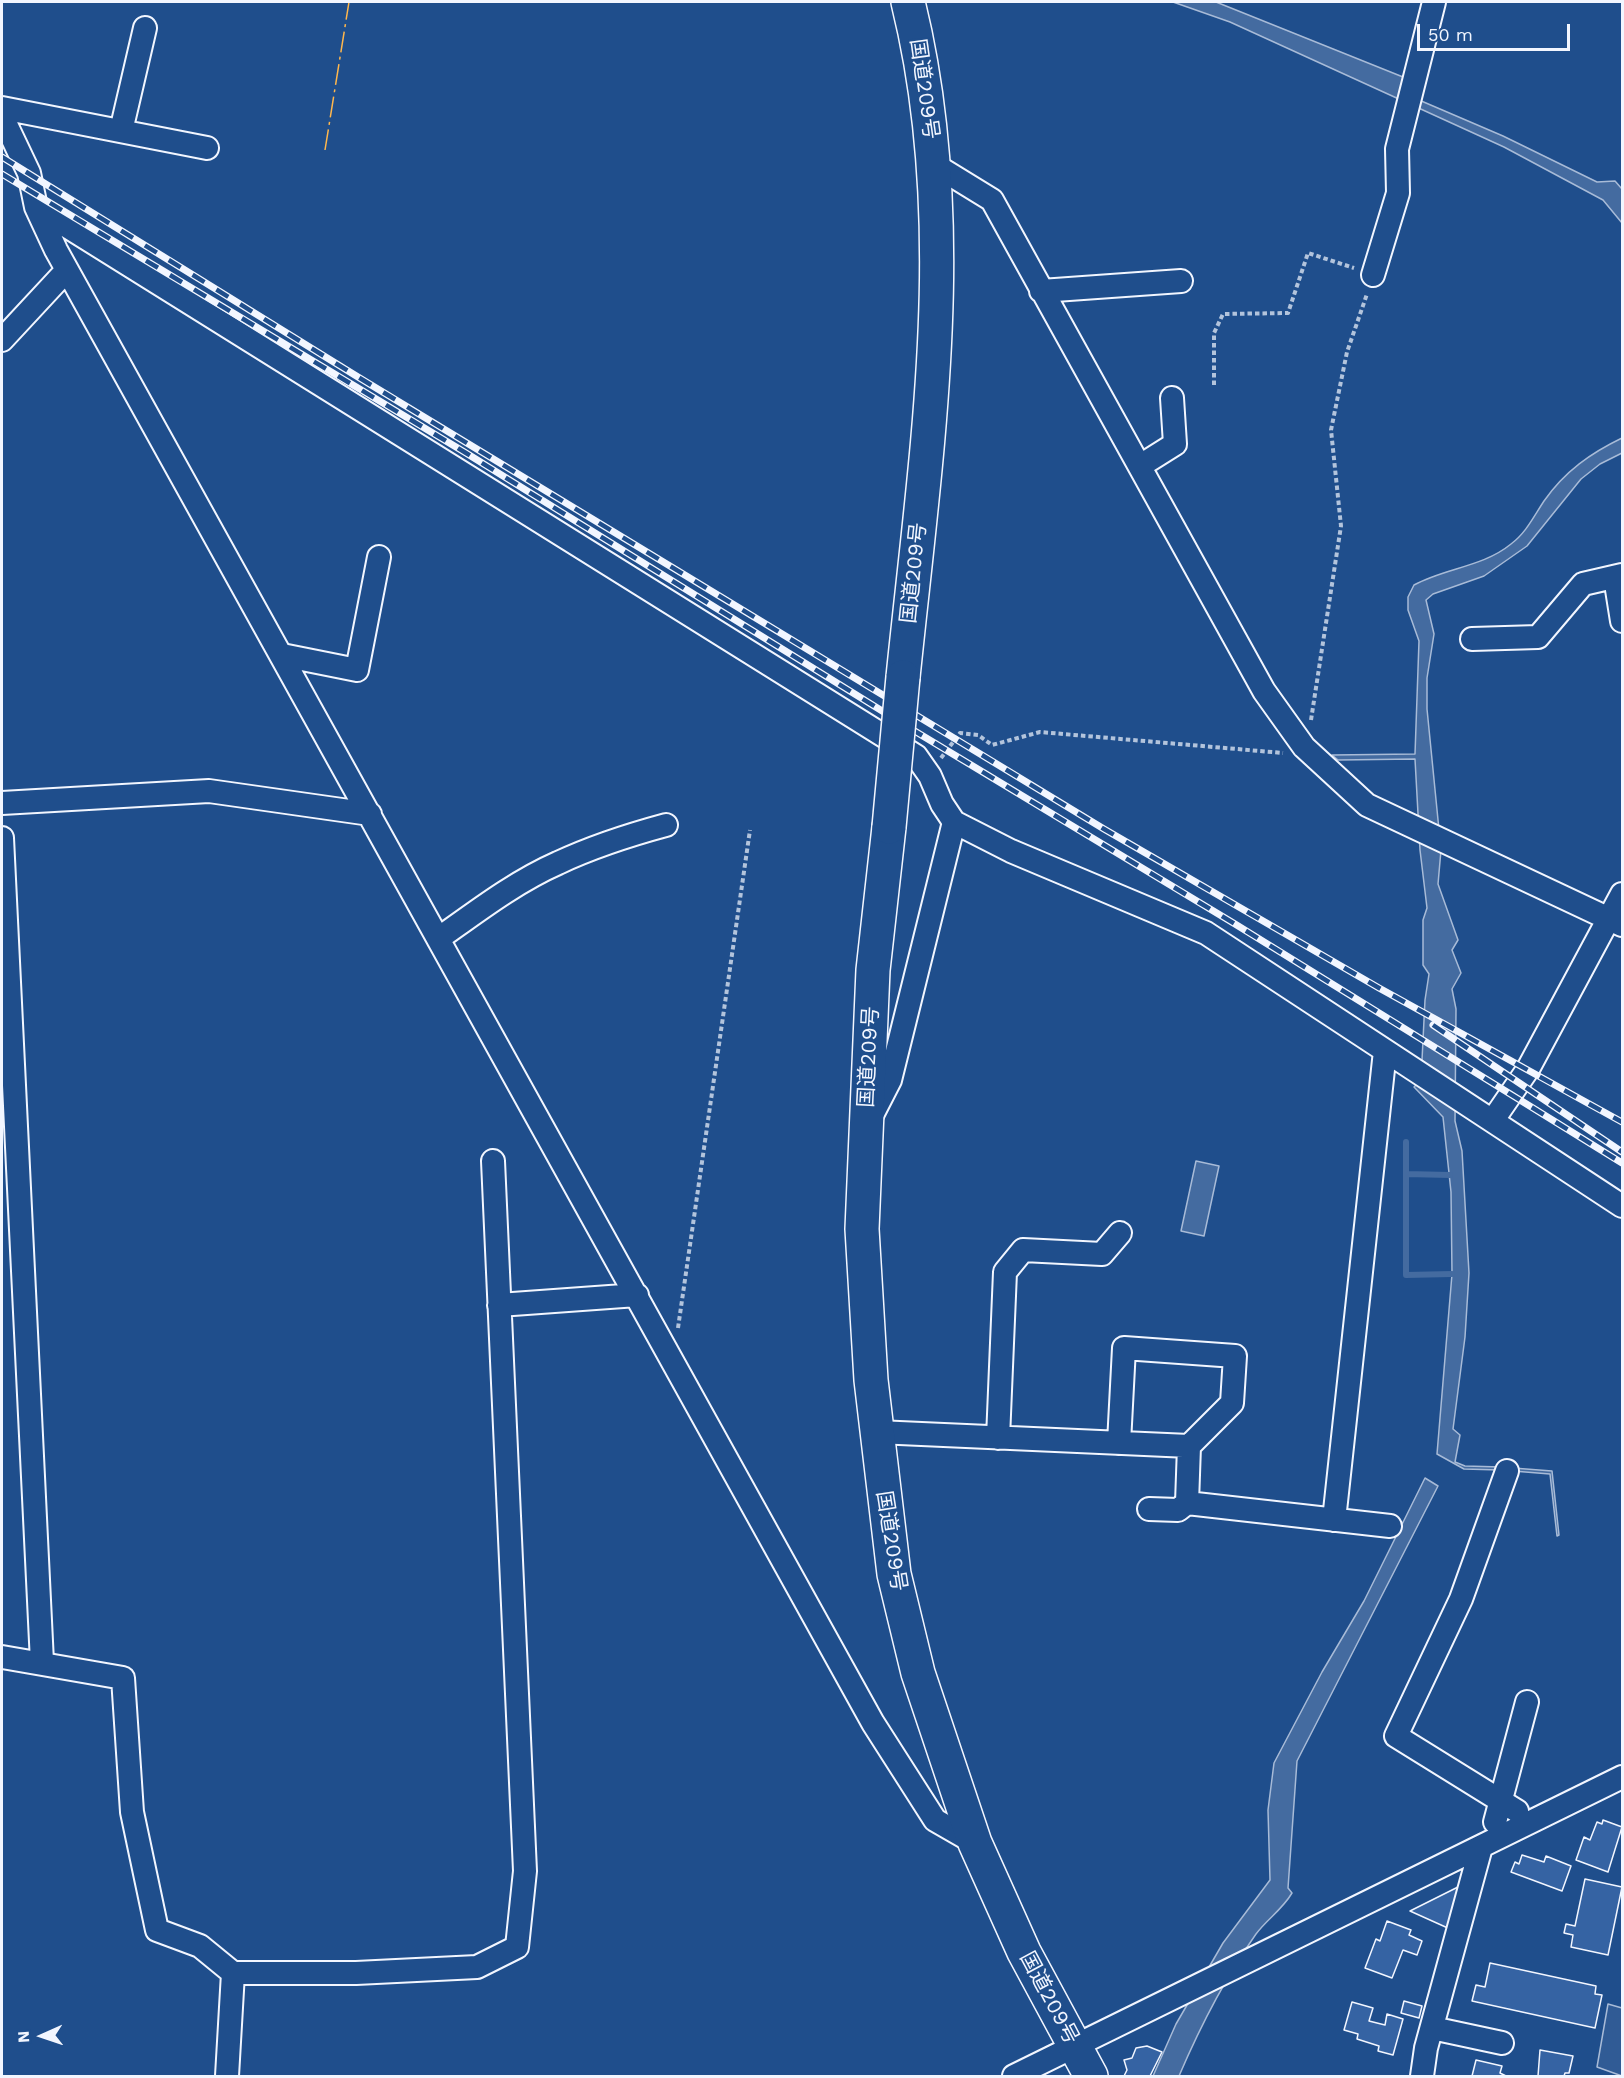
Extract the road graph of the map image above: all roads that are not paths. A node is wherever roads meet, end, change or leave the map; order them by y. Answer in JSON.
{"nodes":[{"id":1,"x":908,"y":2,"type":"edge"},
{"id":2,"x":1434,"y":2,"type":"edge"},
{"id":3,"x":145,"y":28,"type":"dead end"},
{"id":4,"x":2,"y":108,"type":"edge"},
{"id":5,"x":2,"y":116,"type":"edge"},
{"id":6,"x":121,"y":131,"type":"junction"},
{"id":7,"x":207,"y":148,"type":"dead end"},
{"id":8,"x":935,"y":165,"type":"junction"},
{"id":9,"x":36,"y":207,"type":"junction"},
{"id":10,"x":67,"y":270,"type":"junction"},
{"id":11,"x":1373,"y":275,"type":"road end"},
{"id":12,"x":1181,"y":281,"type":"dead end"},
{"id":13,"x":1041,"y":291,"type":"junction"},
{"id":14,"x":2,"y":340,"type":"edge"},
{"id":15,"x":1172,"y":398,"type":"dead end"},
{"id":16,"x":1140,"y":466,"type":"junction"},
{"id":17,"x":380,"y":557,"type":"dead end"},
{"id":18,"x":1619,"y":576,"type":"edge"},
{"id":19,"x":1623,"y":621,"type":"edge"},
{"id":20,"x":1472,"y":639,"type":"dead end"},
{"id":21,"x":282,"y":655,"type":"junction"},
{"id":22,"x":2,"y":803,"type":"edge"},
{"id":23,"x":370,"y":814,"type":"junction"},
{"id":24,"x":954,"y":822,"type":"junction"},
{"id":25,"x":666,"y":825,"type":"dead end"},
{"id":26,"x":2,"y":838,"type":"edge"},
{"id":27,"x":1623,"y":894,"type":"edge"},
{"id":28,"x":1616,"y":922,"type":"edge"},
{"id":29,"x":438,"y":939,"type":"junction"},
{"id":30,"x":1385,"y":1051,"type":"junction"},
{"id":31,"x":1493,"y":1120,"type":"junction"},
{"id":32,"x":866,"y":1126,"type":"junction"},
{"id":33,"x":493,"y":1161,"type":"dead end"},
{"id":34,"x":1623,"y":1206,"type":"edge"},
{"id":35,"x":1120,"y":1233,"type":"dead end"},
{"id":36,"x":637,"y":1294,"type":"junction"},
{"id":37,"x":499,"y":1305,"type":"junction"},
{"id":38,"x":877,"y":1432,"type":"junction"},
{"id":39,"x":998,"y":1438,"type":"junction"},
{"id":40,"x":1119,"y":1443,"type":"junction"},
{"id":41,"x":1189,"y":1446,"type":"junction"},
{"id":42,"x":1507,"y":1472,"type":"dead end"},
{"id":43,"x":1187,"y":1503,"type":"junction"},
{"id":44,"x":1149,"y":1509,"type":"dead end"},
{"id":45,"x":1334,"y":1520,"type":"junction"},
{"id":46,"x":1390,"y":1526,"type":"dead end"},
{"id":47,"x":2,"y":1657,"type":"edge"},
{"id":48,"x":42,"y":1662,"type":"junction"},
{"id":49,"x":1527,"y":1702,"type":"dead end"},
{"id":50,"x":1623,"y":1777,"type":"edge"},
{"id":51,"x":975,"y":1843,"type":"junction"},
{"id":52,"x":1481,"y":1847,"type":"junction"},
{"id":53,"x":233,"y":1973,"type":"junction"},
{"id":54,"x":1432,"y":2028,"type":"junction"},
{"id":55,"x":1502,"y":2043,"type":"dead end"},
{"id":56,"x":1075,"y":2047,"type":"junction"},
{"id":57,"x":227,"y":2076,"type":"edge"},
{"id":58,"x":1014,"y":2076,"type":"edge"},
{"id":59,"x":1091,"y":2076,"type":"edge"},
{"id":60,"x":1422,"y":2076,"type":"edge"}],
"edges":[{"from":1,"to":8,"type":"highway","name":"国道209号"},
{"from":2,"to":11,"type":"street"},
{"from":3,"to":6,"type":"street"},
{"from":4,"to":6,"type":"street"},
{"from":5,"to":9,"type":"street"},
{"from":6,"to":7,"type":"street"},
{"from":8,"to":13,"type":"street"},
{"from":8,"to":32,"type":"highway","name":"国道209号","bridge":true},
{"from":9,"to":10,"type":"street"},
{"from":9,"to":24,"type":"street"},
{"from":10,"to":14,"type":"street"},
{"from":10,"to":21,"type":"street"},
{"from":12,"to":13,"type":"street"},
{"from":13,"to":16,"type":"street"},
{"from":15,"to":16,"type":"street"},
{"from":16,"to":28,"type":"street"},
{"from":17,"to":21,"type":"street"},
{"from":18,"to":19,"type":"street"},
{"from":18,"to":20,"type":"street"},
{"from":21,"to":23,"type":"street"},
{"from":22,"to":23,"type":"street"},
{"from":23,"to":29,"type":"street"},
{"from":24,"to":30,"type":"street"},
{"from":24,"to":32,"type":"street"},
{"from":25,"to":29,"type":"street"},
{"from":26,"to":48,"type":"street"},
{"from":27,"to":28,"type":"street"},
{"from":28,"to":31,"type":"street"},
{"from":29,"to":36,"type":"street"},
{"from":30,"to":31,"type":"street"},
{"from":30,"to":45,"type":"street"},
{"from":31,"to":34,"type":"street"},
{"from":32,"to":38,"type":"highway","name":"国道209号"},
{"from":33,"to":37,"type":"street"},
{"from":35,"to":39,"type":"street"},
{"from":36,"to":37,"type":"street"},
{"from":36,"to":51,"type":"street"},
{"from":37,"to":53,"type":"street"},
{"from":38,"to":39,"type":"street"},
{"from":38,"to":51,"type":"highway","name":"国道209号"},
{"from":39,"to":40,"type":"street"},
{"from":40,"to":41,"type":"street"},
{"from":40,"to":41,"type":"street"},
{"from":41,"to":43,"type":"street"},
{"from":42,"to":49,"type":"street"},
{"from":43,"to":44,"type":"street"},
{"from":43,"to":45,"type":"street"},
{"from":45,"to":46,"type":"street"},
{"from":47,"to":48,"type":"street"},
{"from":48,"to":53,"type":"street"},
{"from":50,"to":52,"type":"street"},
{"from":51,"to":56,"type":"highway","name":"国道209号"},
{"from":52,"to":54,"type":"street"},
{"from":52,"to":56,"type":"street"},
{"from":53,"to":57,"type":"street"},
{"from":54,"to":55,"type":"street"},
{"from":54,"to":60,"type":"street"},
{"from":56,"to":58,"type":"street"},
{"from":56,"to":59,"type":"highway","name":"国道209号"}]}
